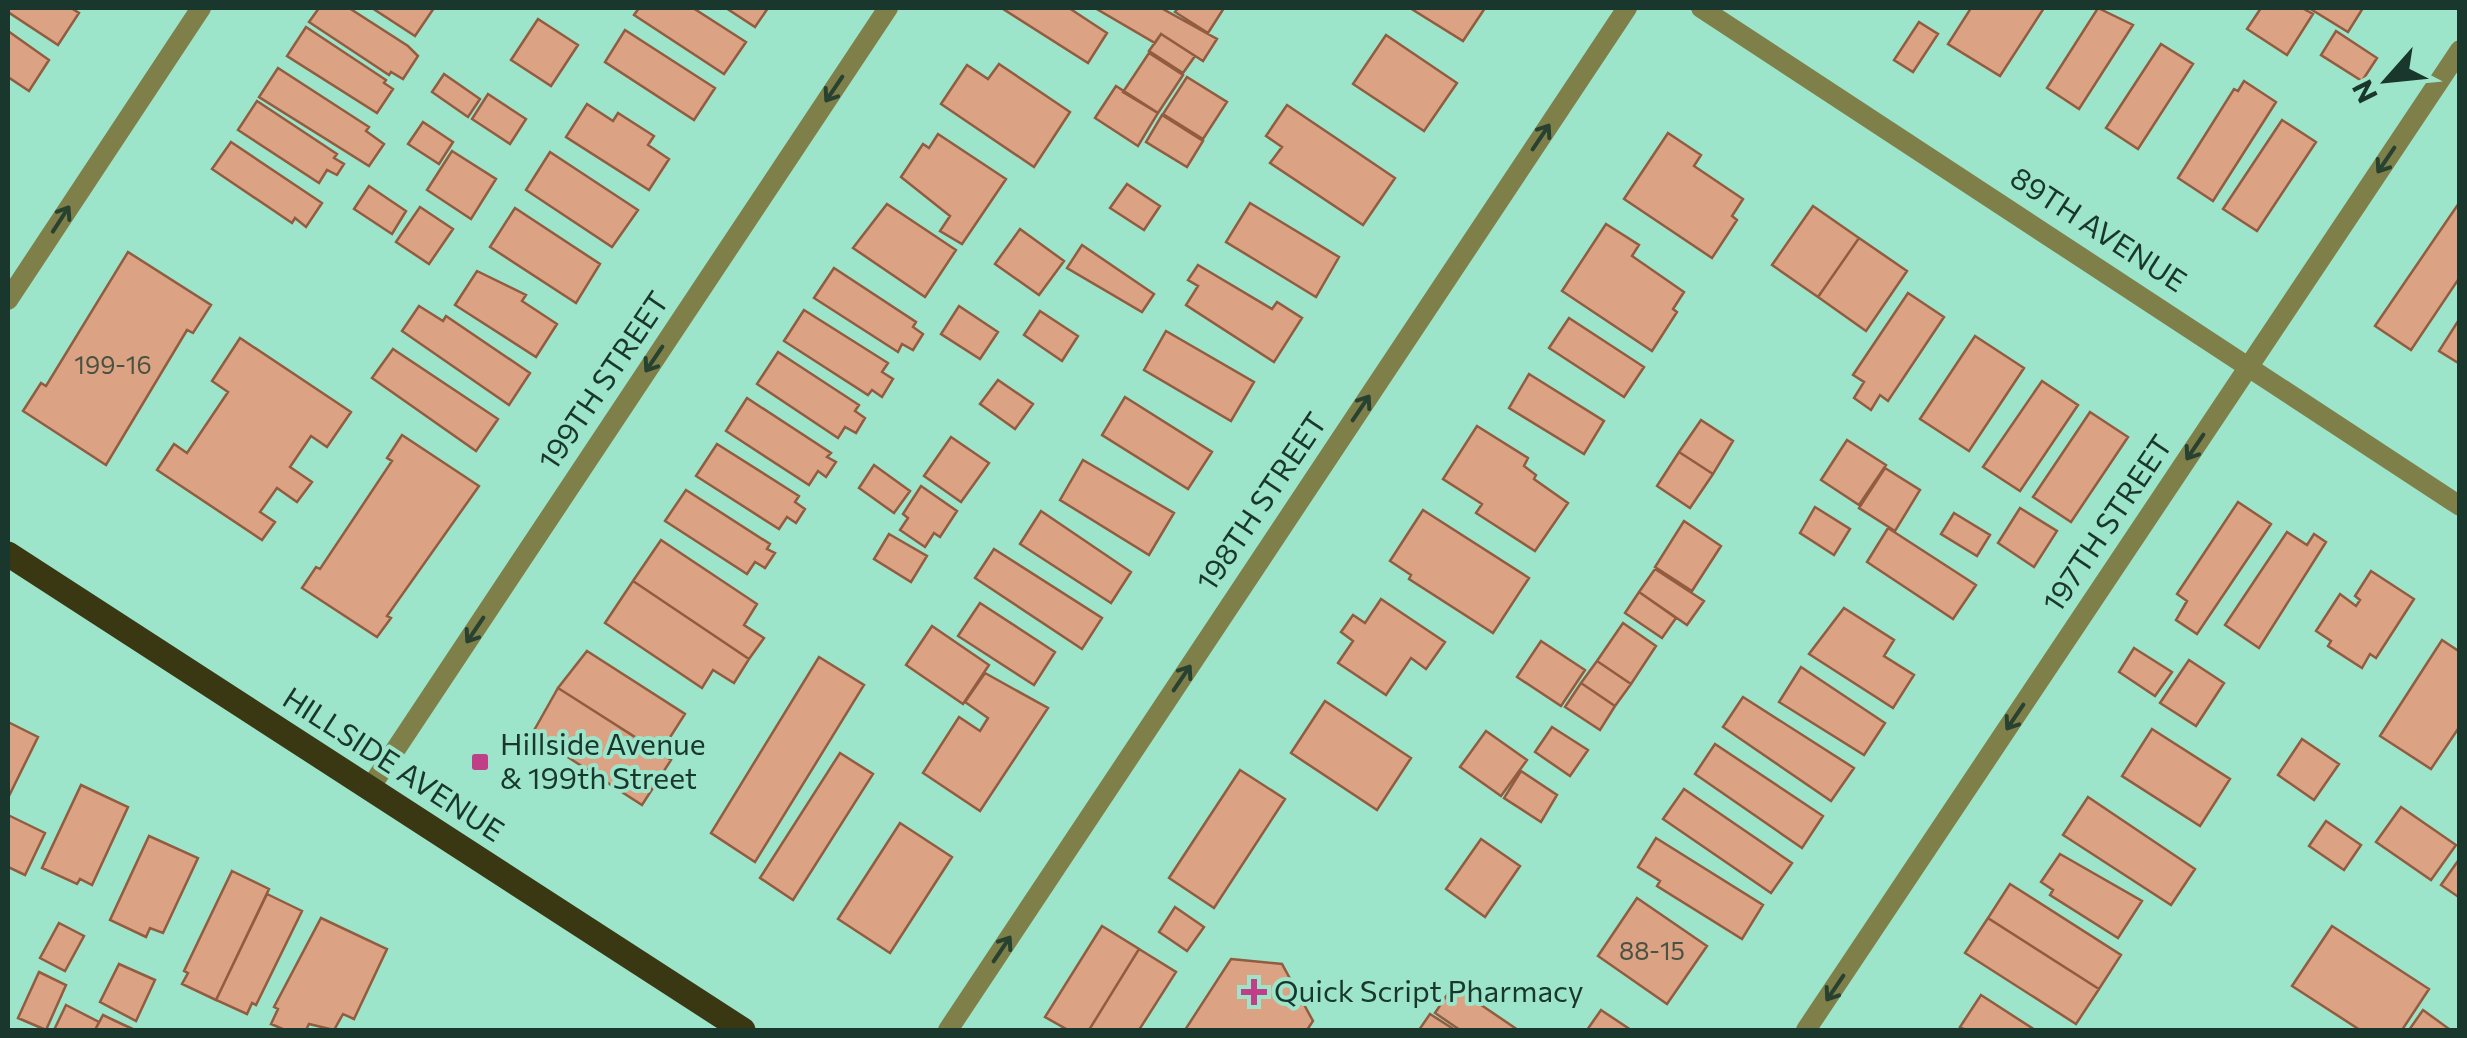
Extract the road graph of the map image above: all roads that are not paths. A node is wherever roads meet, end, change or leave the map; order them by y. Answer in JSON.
{"nodes":[{"id":1,"x":200,"y":8,"type":"edge"},
{"id":2,"x":888,"y":8,"type":"edge"},
{"id":3,"x":1627,"y":8,"type":"edge"},
{"id":4,"x":1702,"y":8,"type":"edge"},
{"id":5,"x":2460,"y":50,"type":"edge"},
{"id":6,"x":8,"y":300,"type":"edge"},
{"id":7,"x":2250,"y":366,"type":"junction"},
{"id":8,"x":2460,"y":506,"type":"edge"},
{"id":9,"x":8,"y":554,"type":"edge"},
{"id":10,"x":370,"y":788,"type":"junction"},
{"id":11,"x":742,"y":1030,"type":"edge"},
{"id":12,"x":948,"y":1030,"type":"edge"},
{"id":13,"x":1806,"y":1030,"type":"edge"}],
"edges":[{"from":6,"to":1,"type":"street","one_way":true},
{"from":2,"to":10,"type":"street","name":"199TH STREET","one_way":true},
{"from":12,"to":3,"type":"street","name":"198TH STREET","one_way":true},
{"from":4,"to":7,"type":"street","name":"89TH AVENUE"},
{"from":5,"to":7,"type":"street","name":"197TH STREET","one_way":true},
{"from":7,"to":8,"type":"street","name":"89TH AVENUE"},
{"from":7,"to":13,"type":"street","name":"197TH STREET","one_way":true},
{"from":9,"to":10,"type":"main road","name":"HILLSIDE AVENUE"},
{"from":10,"to":11,"type":"main road","name":"HILLSIDE AVENUE"}]}
